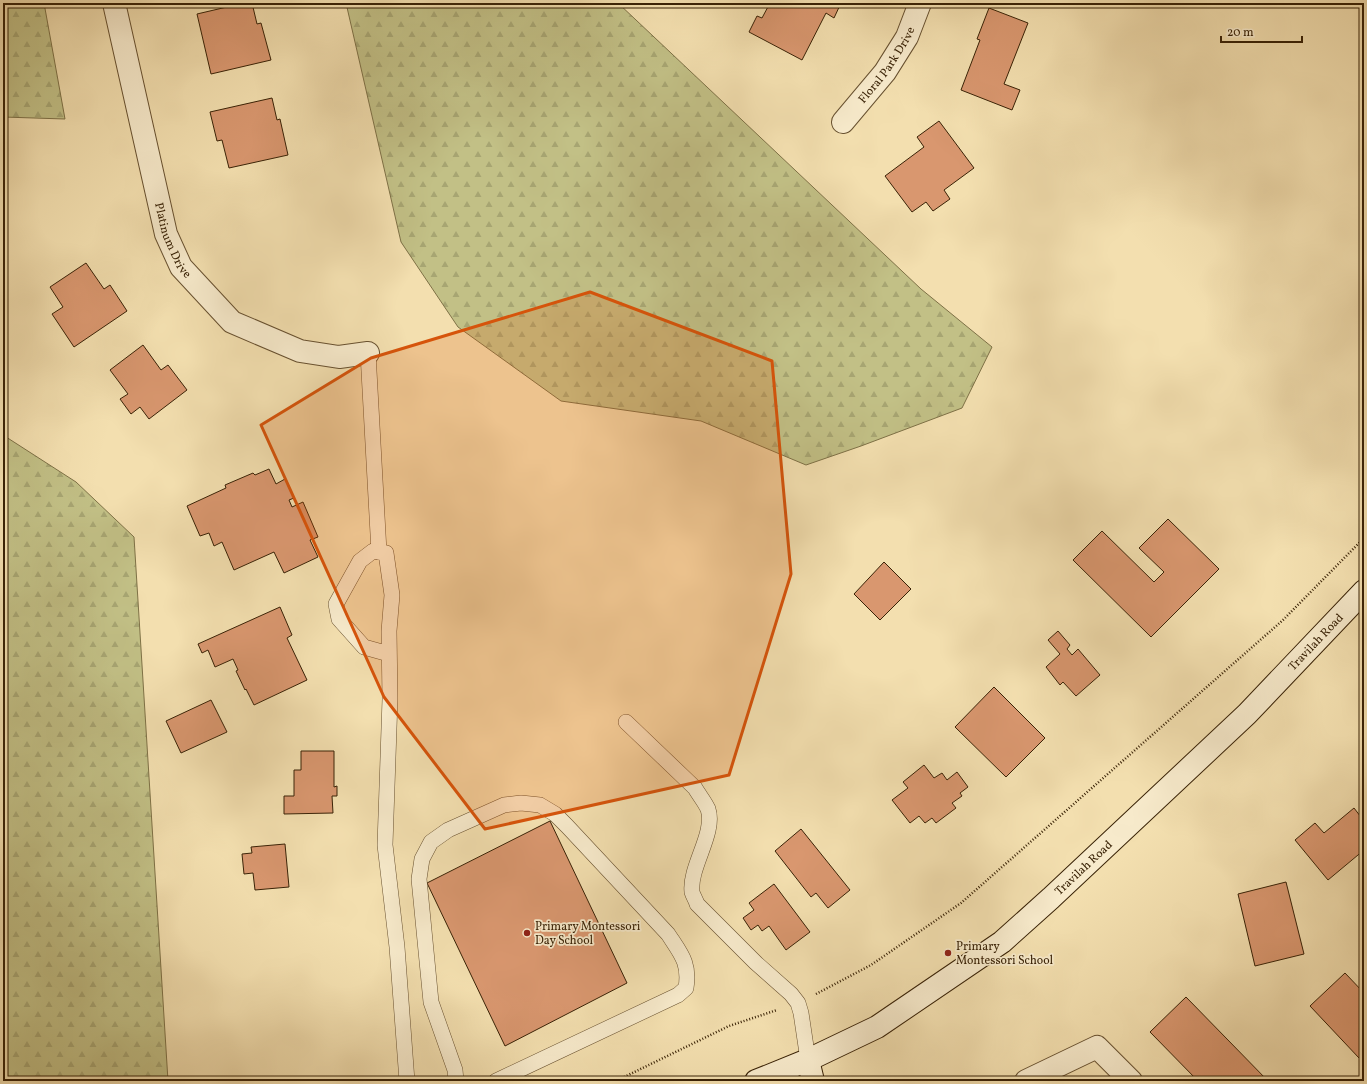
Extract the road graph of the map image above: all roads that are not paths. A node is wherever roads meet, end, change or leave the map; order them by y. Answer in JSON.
{"nodes":[{"id":1,"x":114,"y":3,"type":"edge"},
{"id":2,"x":920,"y":3,"type":"edge"},
{"id":3,"x":843,"y":122,"type":"dead end"},
{"id":4,"x":368,"y":353,"type":"joint"},
{"id":5,"x":379,"y":552,"type":"junction"},
{"id":6,"x":1364,"y":591,"type":"edge"},
{"id":7,"x":389,"y":654,"type":"junction"},
{"id":8,"x":626,"y":722,"type":"dead end"},
{"id":9,"x":808,"y":1060,"type":"junction"},
{"id":10,"x":407,"y":1081,"type":"edge"},
{"id":11,"x":456,"y":1081,"type":"edge"},
{"id":12,"x":496,"y":1081,"type":"edge"},
{"id":13,"x":756,"y":1081,"type":"edge"},
{"id":14,"x":813,"y":1081,"type":"edge"},
{"id":15,"x":1026,"y":1081,"type":"edge"},
{"id":16,"x":1131,"y":1081,"type":"edge"}],
"edges":[{"from":1,"to":4,"type":"main road","name":"Platinum Drive"},
{"from":2,"to":3,"type":"main road","name":"Floral Park Drive"},
{"from":4,"to":5,"type":"lane"},
{"from":5,"to":7,"type":"lane"},
{"from":5,"to":7,"type":"lane"},
{"from":6,"to":9,"type":"main road","name":"Travilah Road"},
{"from":7,"to":10,"type":"lane"},
{"from":8,"to":9,"type":"lane"},
{"from":9,"to":13,"type":"main road","name":"Travilah Road"},
{"from":9,"to":14,"type":"main road"},
{"from":11,"to":12,"type":"lane"},
{"from":15,"to":16,"type":"main road"}]}
